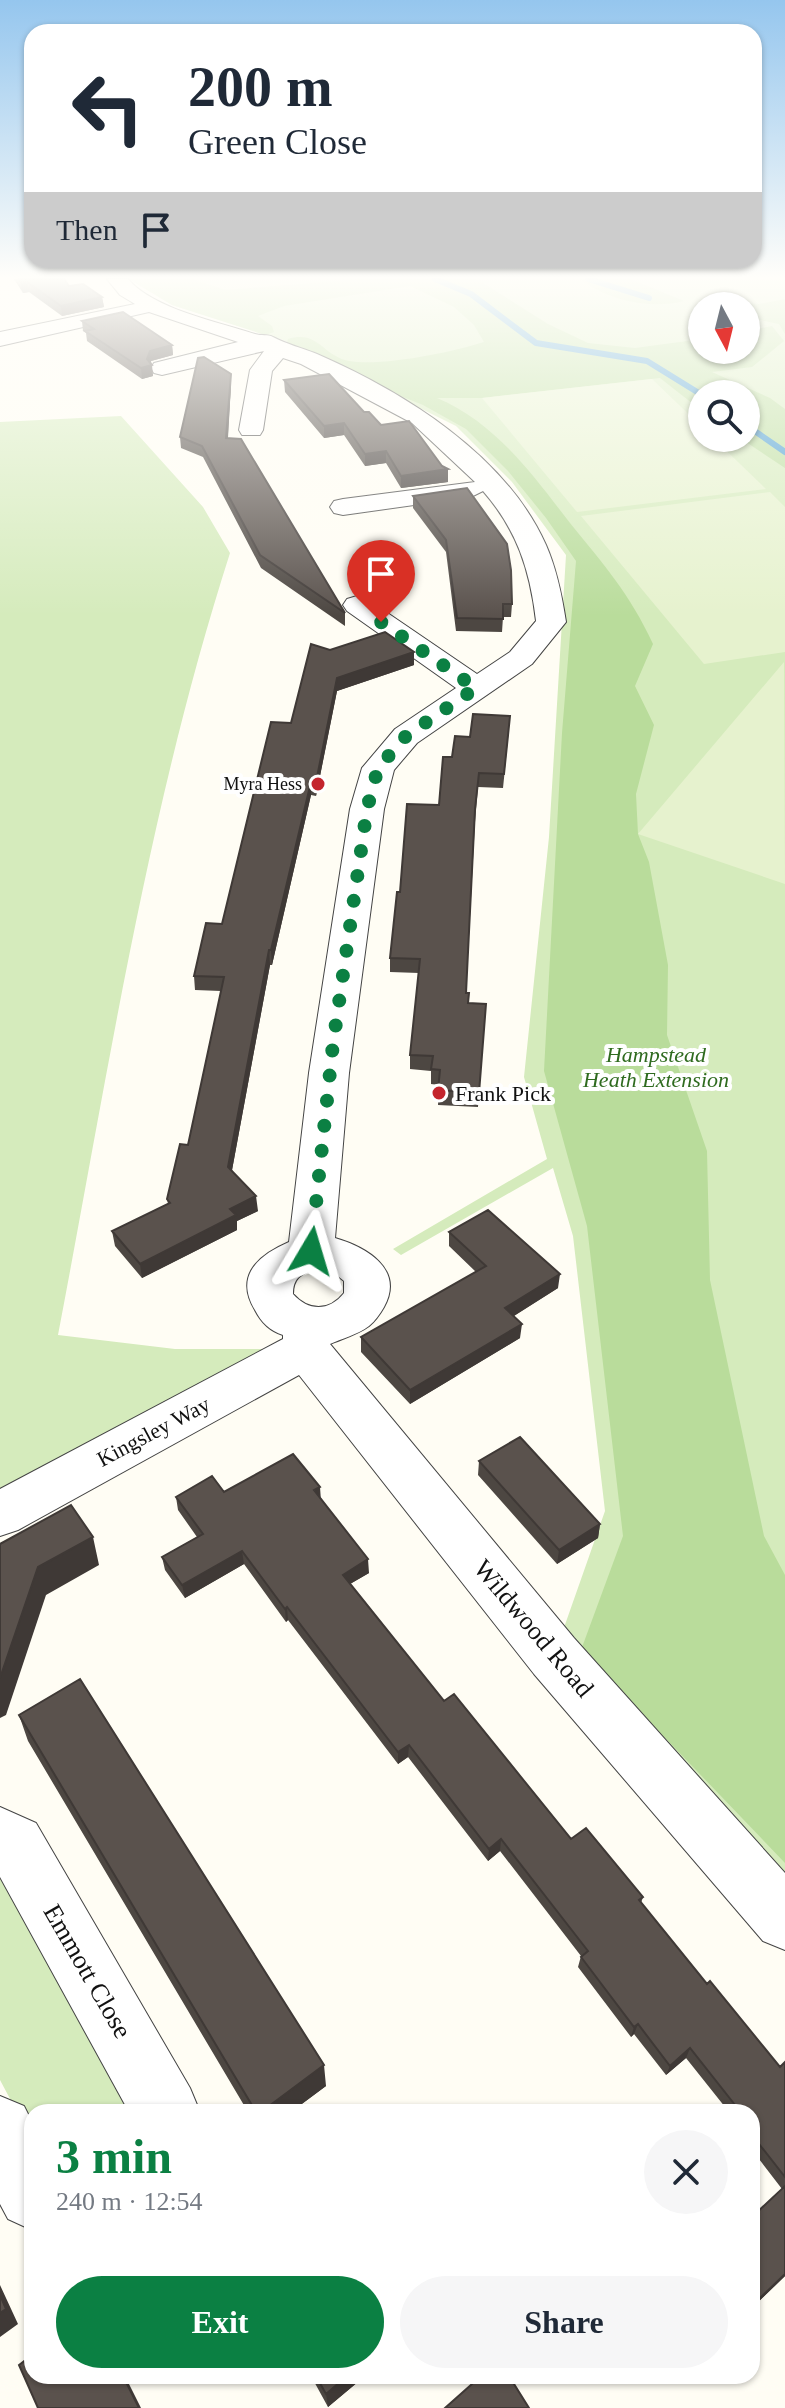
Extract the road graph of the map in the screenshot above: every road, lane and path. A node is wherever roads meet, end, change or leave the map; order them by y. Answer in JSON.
{"nodes":[{"id":1,"x":257,"y":391,"type":"edge"},
{"id":2,"x":370,"y":391,"type":"edge"},
{"id":3,"x":251,"y":430,"type":"dead end"},
{"id":4,"x":491,"y":486,"type":"junction"},
{"id":5,"x":343,"y":507,"type":"dead end"},
{"id":6,"x":357,"y":605,"type":"dead end"},
{"id":7,"x":476,"y":688,"type":"junction"},
{"id":8,"x":311,"y":1251,"type":"junction"},
{"id":9,"x":307,"y":1337,"type":"junction"},
{"id":10,"x":0,"y":1514,"type":"edge"},
{"id":11,"x":0,"y":1837,"type":"edge"},
{"id":12,"x":785,"y":1919,"type":"edge"},
{"id":13,"x":161,"y":2104,"type":"edge"},
{"id":14,"x":0,"y":2130,"type":"edge"},
{"id":15,"x":24,"y":2179,"type":"edge"}],
"edges":[{"from":1,"to":3,"type":"street"},
{"from":2,"to":4,"type":"street"},
{"from":4,"to":5,"type":"street"},
{"from":4,"to":7,"type":"street"},
{"from":6,"to":7,"type":"street"},
{"from":7,"to":8,"type":"street"},
{"from":8,"to":9,"type":"street"},
{"from":8,"to":9,"type":"street"},
{"from":9,"to":10,"type":"street","name":"Kingsley Way"},
{"from":9,"to":12,"type":"street","name":"Wildwood Road"},
{"from":11,"to":13,"type":"street","name":"Emmott Close"},
{"from":14,"to":15,"type":"street"}]}
